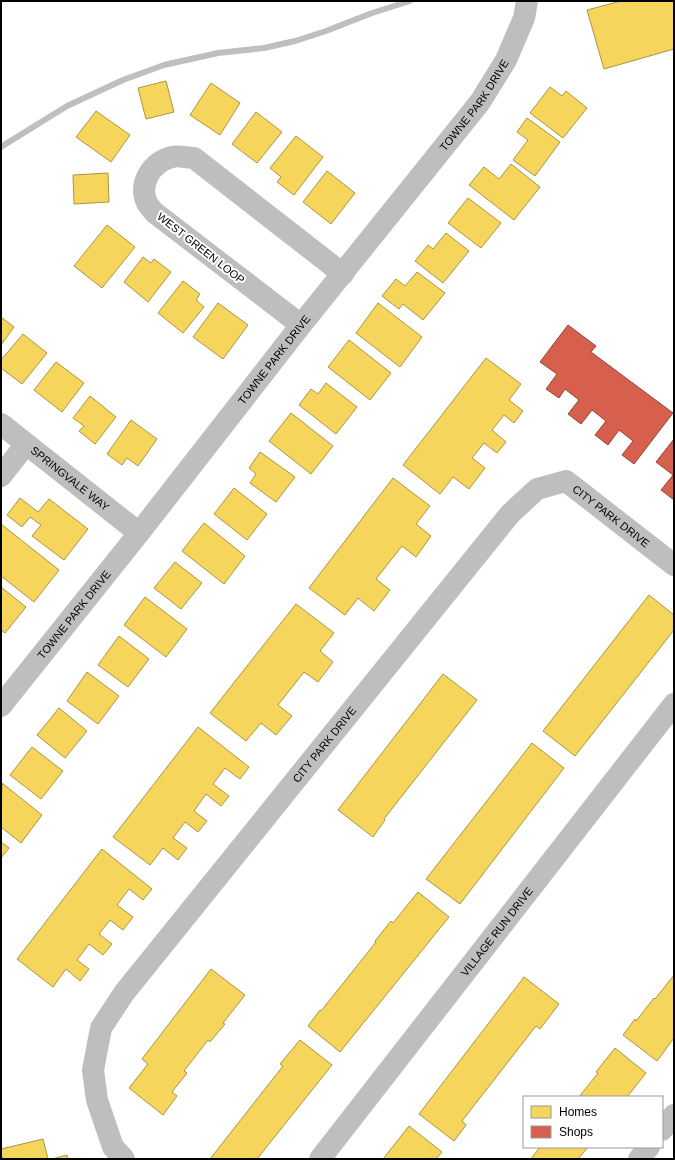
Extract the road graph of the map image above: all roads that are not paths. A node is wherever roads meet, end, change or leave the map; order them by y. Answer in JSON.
{"nodes":[{"id":1,"x":527,"y":1,"type":"edge"},
{"id":2,"x":343,"y":274,"type":"junction"},
{"id":3,"x":301,"y":325,"type":"junction"},
{"id":4,"x":1,"y":424,"type":"edge"},
{"id":5,"x":26,"y":444,"type":"junction"},
{"id":6,"x":1,"y":476,"type":"edge"},
{"id":7,"x":139,"y":533,"type":"junction"},
{"id":8,"x":674,"y":565,"type":"edge"},
{"id":9,"x":674,"y":704,"type":"edge"},
{"id":10,"x":1,"y":706,"type":"edge"},
{"id":11,"x":674,"y":1114,"type":"edge"},
{"id":12,"x":663,"y":1129,"type":"edge"},
{"id":13,"x":648,"y":1148,"type":"edge"},
{"id":14,"x":124,"y":1159,"type":"edge"},
{"id":15,"x":320,"y":1159,"type":"edge"},
{"id":16,"x":639,"y":1159,"type":"edge"}],
"edges":[{"from":1,"to":2,"type":"street","name":"TOWNE PARK DRIVE"},
{"from":2,"to":3,"type":"street","name":"TOWNE PARK DRIVE"},
{"from":2,"to":3,"type":"street","name":"WEST GREEN LOOP"},
{"from":3,"to":7,"type":"street","name":"TOWNE PARK DRIVE"},
{"from":4,"to":5,"type":"street","name":"SPRINGVALE WAY"},
{"from":5,"to":6,"type":"street"},
{"from":5,"to":7,"type":"street","name":"SPRINGVALE WAY"},
{"from":7,"to":10,"type":"street","name":"TOWNE PARK DRIVE"},
{"from":8,"to":14,"type":"street","name":"CITY PARK DRIVE"},
{"from":9,"to":15,"type":"street","name":"VILLAGE RUN DRIVE"},
{"from":11,"to":12,"type":"street"},
{"from":13,"to":16,"type":"street"}]}
